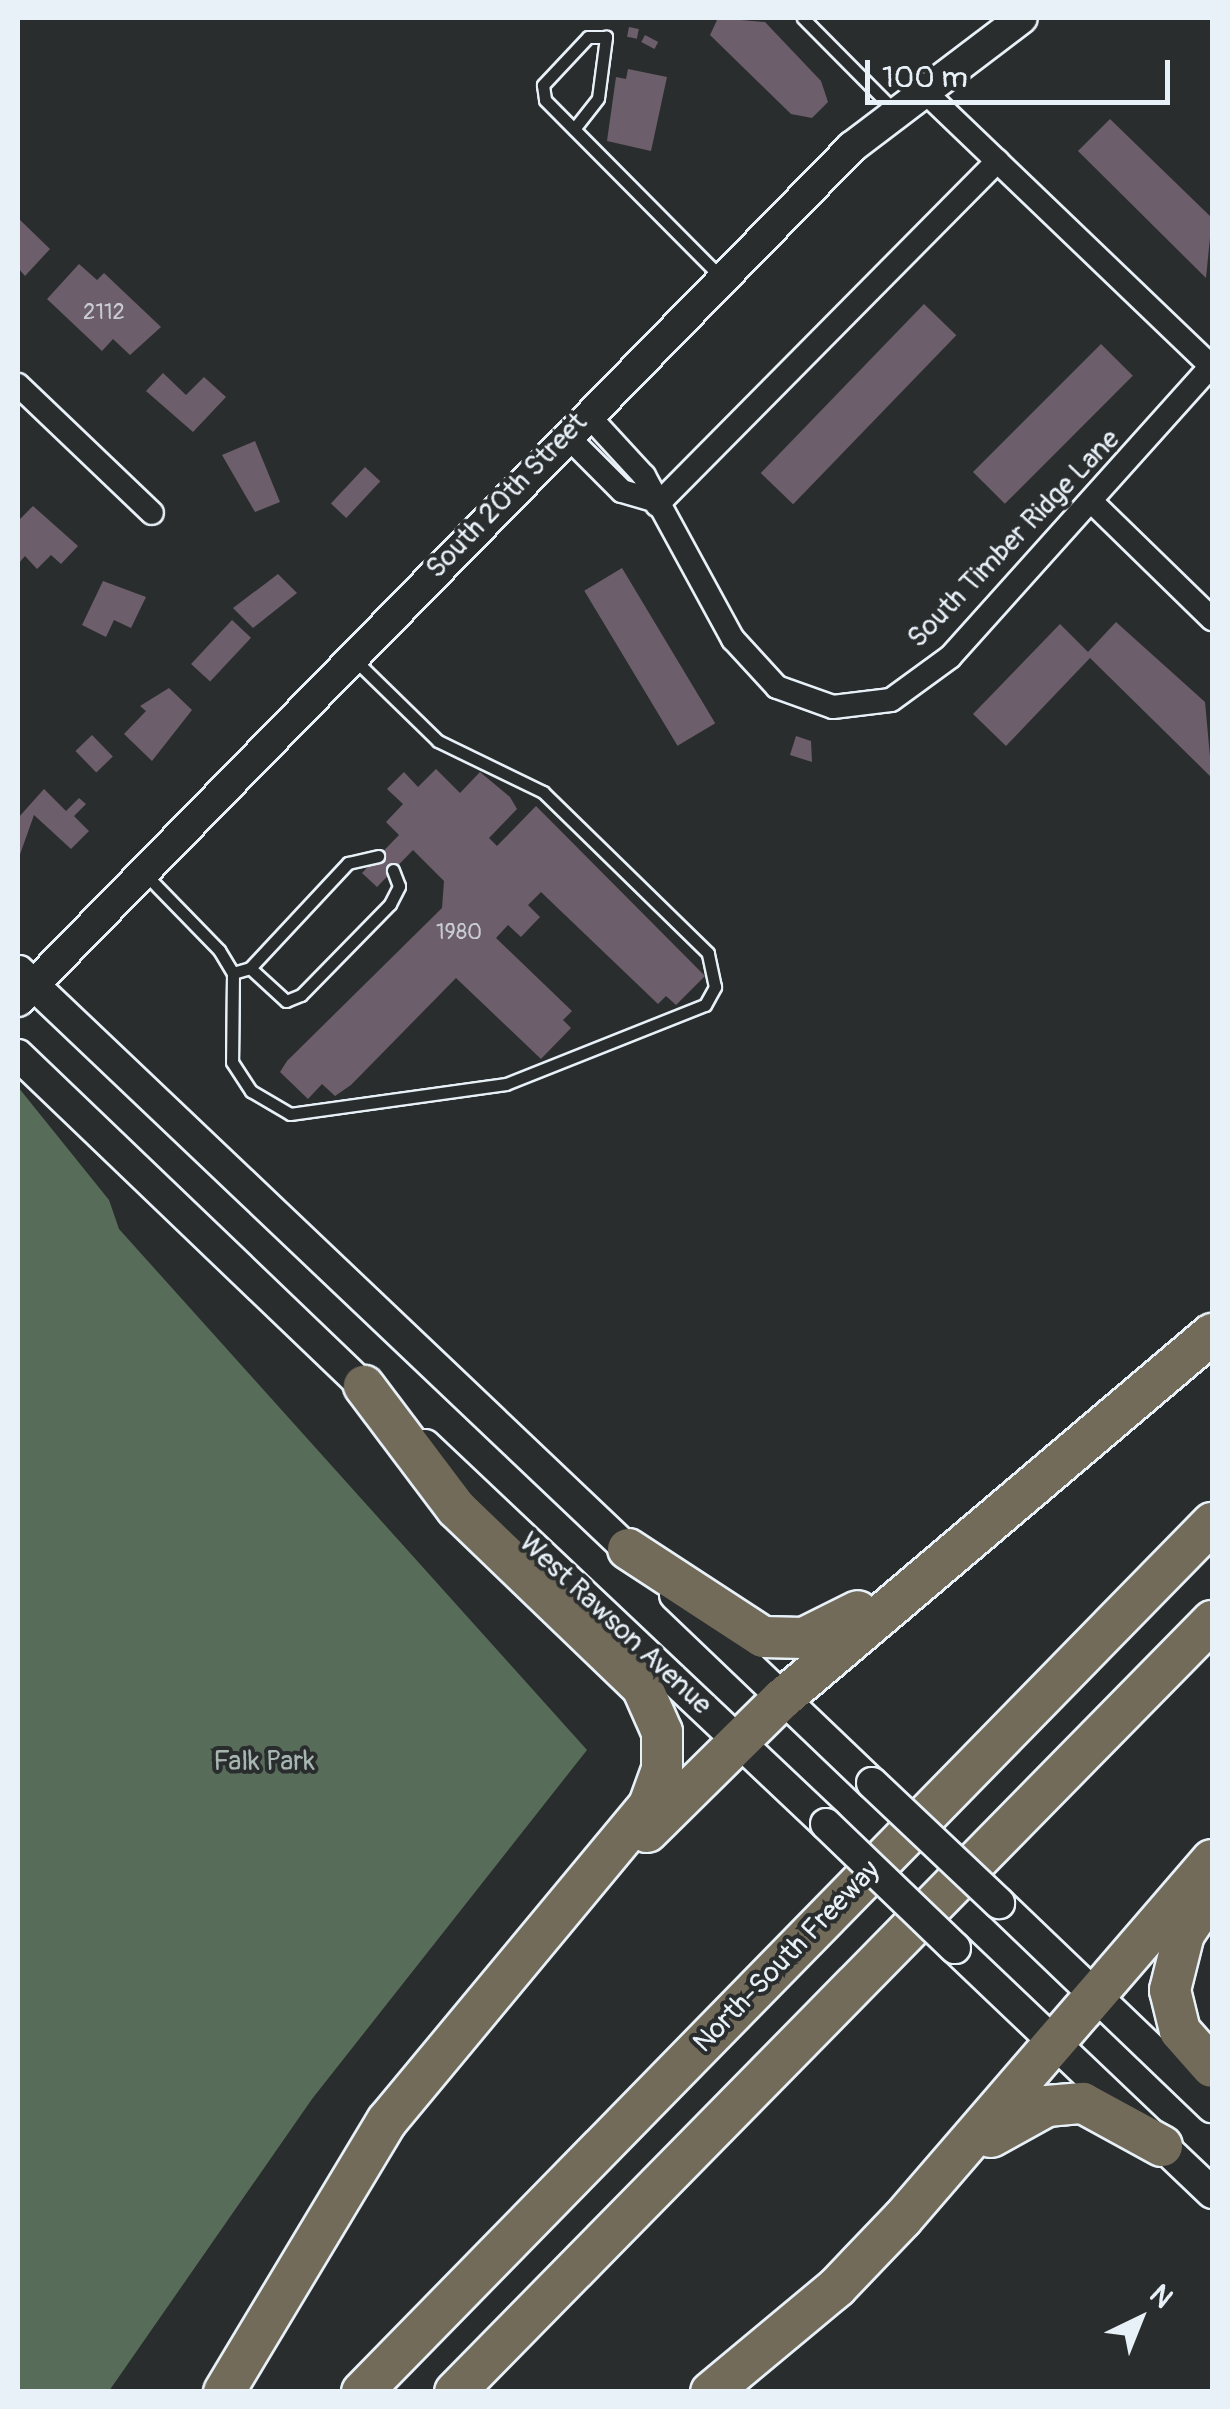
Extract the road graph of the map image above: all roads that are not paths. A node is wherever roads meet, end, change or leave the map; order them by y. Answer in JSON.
{"nodes":[{"id":1,"x":803,"y":18,"type":"edge"},
{"id":2,"x":1022,"y":18,"type":"edge"},
{"id":3,"x":923,"y":90,"type":"junction"},
{"id":4,"x":896,"y":112,"type":"junction"},
{"id":5,"x":574,"y":128,"type":"junction"},
{"id":6,"x":997,"y":161,"type":"junction"},
{"id":7,"x":722,"y":278,"type":"junction"},
{"id":8,"x":1212,"y":366,"type":"edge"},
{"id":9,"x":18,"y":385,"type":"edge"},
{"id":10,"x":577,"y":424,"type":"junction"},
{"id":11,"x":655,"y":502,"type":"junction"},
{"id":12,"x":1094,"y":504,"type":"junction"},
{"id":13,"x":152,"y":514,"type":"dead end"},
{"id":14,"x":1212,"y":619,"type":"edge"},
{"id":15,"x":351,"y":656,"type":"junction"},
{"id":16,"x":378,"y":856,"type":"dead end"},
{"id":17,"x":142,"y":870,"type":"junction"},
{"id":18,"x":393,"y":870,"type":"dead end"},
{"id":19,"x":250,"y":968,"type":"junction"},
{"id":20,"x":233,"y":974,"type":"junction"},
{"id":21,"x":22,"y":985,"type":"edge"},
{"id":22,"x":18,"y":1056,"type":"edge"},
{"id":23,"x":1212,"y":1334,"type":"edge"},
{"id":24,"x":364,"y":1386,"type":"junction"},
{"id":25,"x":1212,"y":1522,"type":"edge"},
{"id":26,"x":964,"y":1540,"type":"junction"},
{"id":27,"x":628,"y":1549,"type":"junction"},
{"id":28,"x":1212,"y":1622,"type":"edge"},
{"id":29,"x":782,"y":1698,"type":"junction"},
{"id":30,"x":738,"y":1740,"type":"junction"},
{"id":31,"x":1212,"y":1860,"type":"edge"},
{"id":32,"x":1212,"y":1892,"type":"edge"},
{"id":33,"x":538,"y":1942,"type":"junction"},
{"id":34,"x":1098,"y":2000,"type":"junction"},
{"id":35,"x":1057,"y":2046,"type":"junction"},
{"id":36,"x":1212,"y":2068,"type":"edge"},
{"id":37,"x":1212,"y":2107,"type":"edge"},
{"id":38,"x":1162,"y":2146,"type":"junction"},
{"id":39,"x":954,"y":2162,"type":"junction"},
{"id":40,"x":1212,"y":2193,"type":"edge"},
{"id":41,"x":224,"y":2392,"type":"edge"},
{"id":42,"x":362,"y":2392,"type":"edge"},
{"id":43,"x":455,"y":2392,"type":"edge"},
{"id":44,"x":711,"y":2392,"type":"edge"}],
"edges":[{"from":1,"to":4,"type":"lane"},
{"from":2,"to":3,"type":"main road","name":"South 20th Street"},
{"from":3,"to":4,"type":"main road","name":"South 20th Street"},
{"from":3,"to":6,"type":"street"},
{"from":4,"to":7,"type":"main road","name":"South 20th Street"},
{"from":5,"to":5,"type":"lane"},
{"from":5,"to":7,"type":"lane"},
{"from":6,"to":8,"type":"street"},
{"from":6,"to":11,"type":"street"},
{"from":7,"to":10,"type":"main road","name":"South 20th Street"},
{"from":8,"to":12,"type":"street","name":"South Timber Ridge Lane"},
{"from":9,"to":13,"type":"street"},
{"from":10,"to":11,"type":"street"},
{"from":10,"to":15,"type":"main road","name":"South 20th Street"},
{"from":11,"to":12,"type":"street","name":"South Timber Ridge Lane"},
{"from":12,"to":14,"type":"street"},
{"from":15,"to":17,"type":"main road","name":"South 20th Street"},
{"from":15,"to":20,"type":"lane"},
{"from":16,"to":19,"type":"lane"},
{"from":17,"to":20,"type":"lane"},
{"from":17,"to":21,"type":"main road","name":"South 20th Street"},
{"from":18,"to":19,"type":"lane"},
{"from":19,"to":20,"type":"lane"},
{"from":21,"to":27,"type":"main road"},
{"from":22,"to":24,"type":"main road","name":"West Rawson Avenue"},
{"from":23,"to":26,"type":"highway"},
{"from":24,"to":30,"type":"main road","name":"West Rawson Avenue"},
{"from":24,"to":33,"type":"highway"},
{"from":25,"to":42,"type":"highway","name":"North-South Freeway"},
{"from":26,"to":27,"type":"highway"},
{"from":26,"to":29,"type":"highway"},
{"from":27,"to":29,"type":"main road"},
{"from":28,"to":43,"type":"highway"},
{"from":29,"to":30,"type":"highway"},
{"from":29,"to":34,"type":"main road","bridge":true},
{"from":30,"to":33,"type":"highway"},
{"from":30,"to":35,"type":"main road","name":"West Rawson Avenue","bridge":true},
{"from":31,"to":34,"type":"highway"},
{"from":32,"to":36,"type":"highway"},
{"from":33,"to":41,"type":"highway"},
{"from":34,"to":35,"type":"highway"},
{"from":34,"to":37,"type":"main road"},
{"from":35,"to":38,"type":"main road","name":"West Rawson Avenue"},
{"from":35,"to":39,"type":"highway"},
{"from":38,"to":39,"type":"highway"},
{"from":38,"to":40,"type":"main road","name":"West Rawson Avenue"},
{"from":39,"to":44,"type":"highway"}]}
